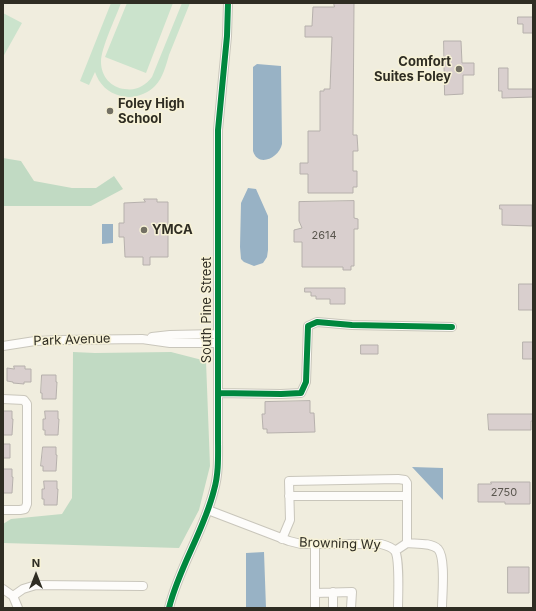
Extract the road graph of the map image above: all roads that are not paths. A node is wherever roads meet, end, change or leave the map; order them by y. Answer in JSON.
{"nodes":[{"id":1,"x":228,"y":3,"type":"edge"},
{"id":2,"x":452,"y":327,"type":"dead end"},
{"id":3,"x":218,"y":339,"type":"junction"},
{"id":4,"x":3,"y":346,"type":"edge"},
{"id":5,"x":218,"y":393,"type":"junction"},
{"id":6,"x":3,"y":399,"type":"edge"},
{"id":7,"x":289,"y":496,"type":"junction"},
{"id":8,"x":407,"y":496,"type":"junction"},
{"id":9,"x":3,"y":510,"type":"edge"},
{"id":10,"x":208,"y":510,"type":"junction"},
{"id":11,"x":282,"y":539,"type":"junction"},
{"id":12,"x":407,"y":543,"type":"junction"},
{"id":13,"x":315,"y":544,"type":"junction"},
{"id":14,"x":395,"y":551,"type":"junction"},
{"id":15,"x":143,"y":586,"type":"dead end"},
{"id":16,"x":3,"y":589,"type":"edge"},
{"id":17,"x":315,"y":592,"type":"junction"},
{"id":18,"x":333,"y":592,"type":"junction"},
{"id":19,"x":13,"y":596,"type":"junction"},
{"id":20,"x":18,"y":608,"type":"edge"},
{"id":21,"x":169,"y":608,"type":"edge"},
{"id":22,"x":315,"y":608,"type":"edge"},
{"id":23,"x":333,"y":608,"type":"edge"},
{"id":24,"x":351,"y":608,"type":"edge"},
{"id":25,"x":398,"y":608,"type":"edge"},
{"id":26,"x":442,"y":608,"type":"edge"}],
"edges":[{"from":1,"to":3,"type":"street","name":"South Pine Street"},
{"from":2,"to":5,"type":"street"},
{"from":3,"to":4,"type":"street","name":"Park Avenue"},
{"from":3,"to":5,"type":"street","name":"South Pine Street"},
{"from":5,"to":10,"type":"street","name":"South Pine Street"},
{"from":6,"to":9,"type":"street"},
{"from":7,"to":8,"type":"street"},
{"from":7,"to":8,"type":"street"},
{"from":7,"to":11,"type":"street"},
{"from":8,"to":12,"type":"street"},
{"from":10,"to":11,"type":"street","name":"Browning Wy"},
{"from":10,"to":21,"type":"street","name":"South Pine Street"},
{"from":11,"to":13,"type":"street","name":"Browning Wy"},
{"from":12,"to":14,"type":"street"},
{"from":12,"to":26,"type":"street"},
{"from":13,"to":14,"type":"street","name":"Browning Wy"},
{"from":13,"to":17,"type":"street"},
{"from":14,"to":25,"type":"street","name":"Browning Wy"},
{"from":15,"to":19,"type":"street"},
{"from":16,"to":19,"type":"street"},
{"from":17,"to":18,"type":"street"},
{"from":17,"to":22,"type":"street"},
{"from":18,"to":23,"type":"street"},
{"from":18,"to":24,"type":"street"},
{"from":19,"to":20,"type":"street"}]}
